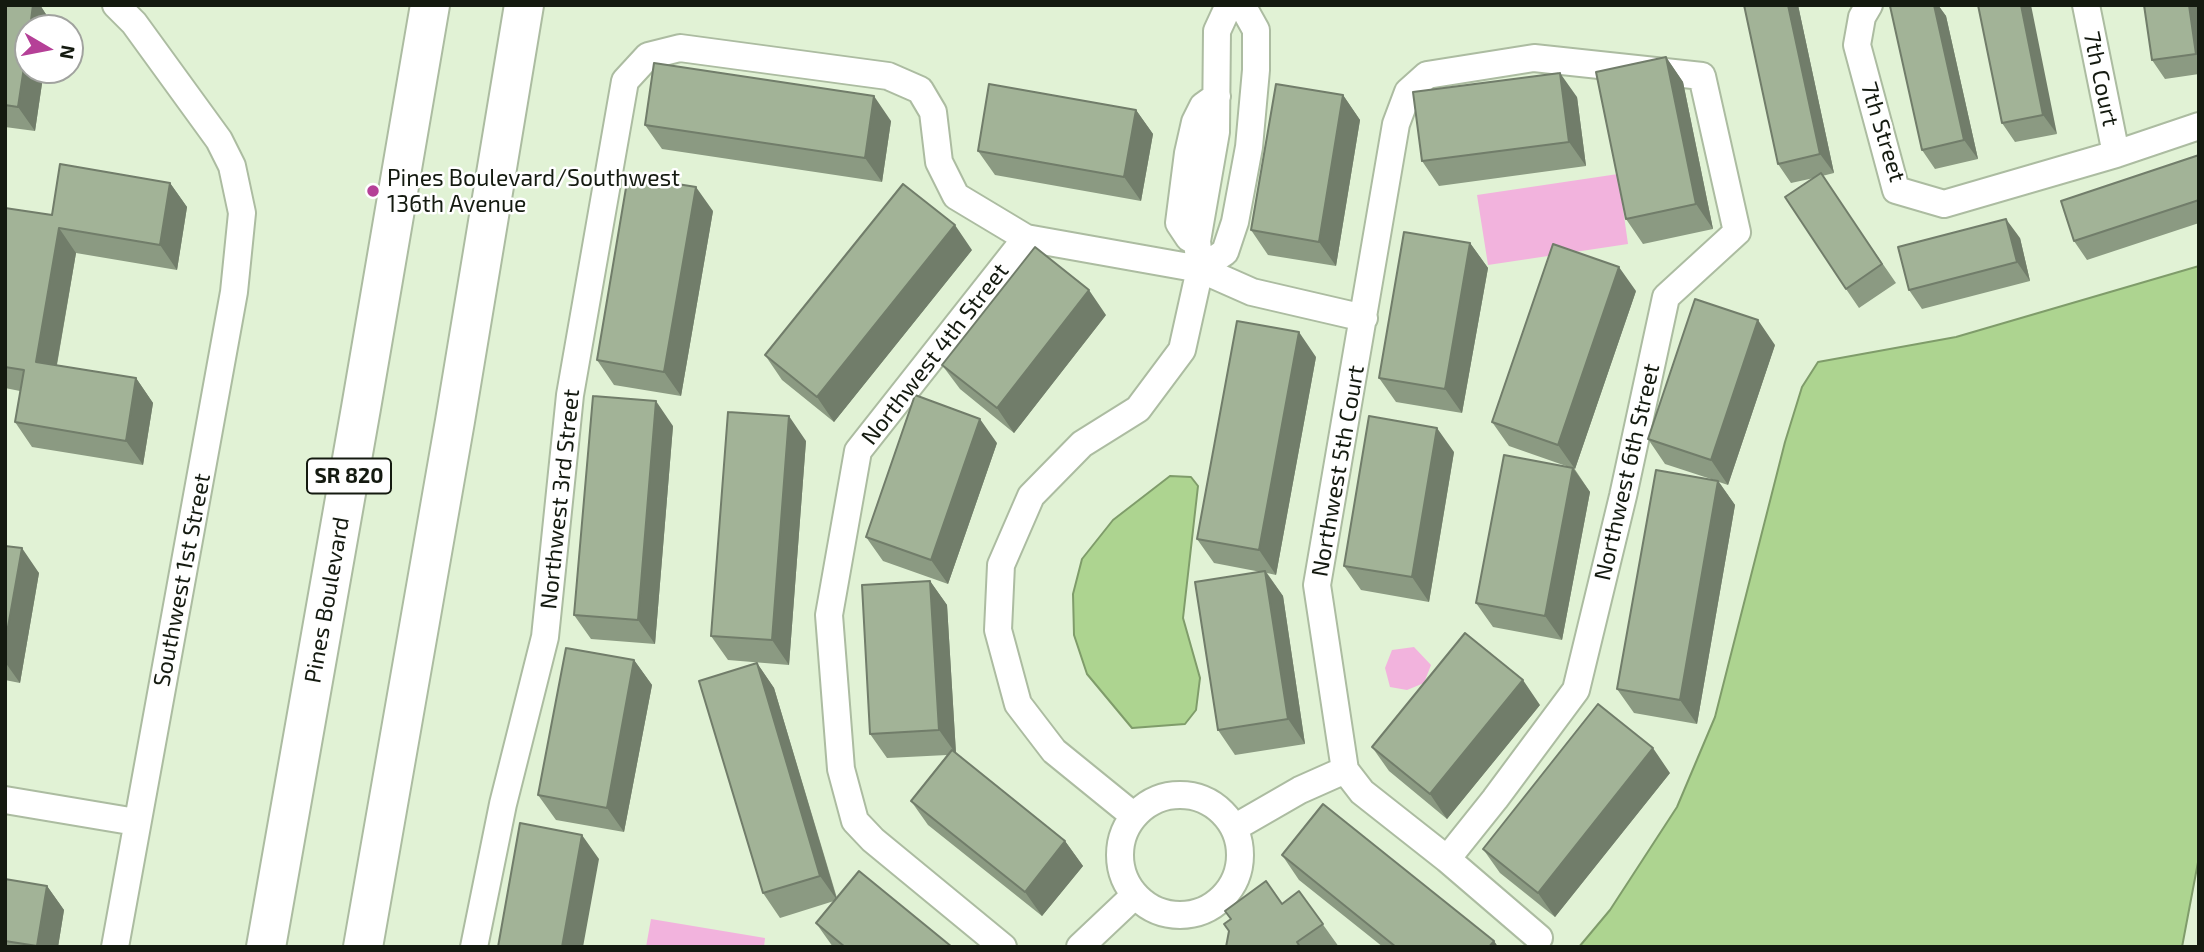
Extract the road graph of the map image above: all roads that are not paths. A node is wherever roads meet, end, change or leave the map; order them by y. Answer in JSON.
{"nodes":[{"id":1,"x":116,"y":5,"type":"edge"},
{"id":2,"x":430,"y":5,"type":"edge"},
{"id":3,"x":524,"y":5,"type":"edge"},
{"id":4,"x":1229,"y":5,"type":"edge"},
{"id":5,"x":1242,"y":5,"type":"edge"},
{"id":6,"x":2086,"y":5,"type":"edge"},
{"id":7,"x":1866,"y":11,"type":"edge"},
{"id":8,"x":1408,"y":92,"type":"joint"},
{"id":9,"x":1217,"y":96,"type":"junction"},
{"id":10,"x":2199,"y":126,"type":"edge"},
{"id":11,"x":2116,"y":154,"type":"junction"},
{"id":12,"x":1208,"y":186,"type":"junction"},
{"id":13,"x":1241,"y":191,"type":"junction"},
{"id":14,"x":1026,"y":238,"type":"junction"},
{"id":15,"x":1197,"y":241,"type":"junction"},
{"id":16,"x":1200,"y":269,"type":"junction"},
{"id":17,"x":1364,"y":318,"type":"junction"},
{"id":18,"x":1345,"y":769,"type":"junction"},
{"id":19,"x":5,"y":800,"type":"edge"},
{"id":20,"x":1134,"y":816,"type":"junction"},
{"id":21,"x":136,"y":822,"type":"junction"},
{"id":22,"x":1234,"y":828,"type":"junction"},
{"id":23,"x":1447,"y":859,"type":"junction"},
{"id":24,"x":1135,"y":895,"type":"junction"},
{"id":25,"x":1539,"y":938,"type":"dead end"},
{"id":26,"x":114,"y":947,"type":"edge"},
{"id":27,"x":266,"y":947,"type":"edge"},
{"id":28,"x":363,"y":947,"type":"edge"},
{"id":29,"x":474,"y":947,"type":"edge"},
{"id":30,"x":1003,"y":947,"type":"edge"},
{"id":31,"x":1080,"y":947,"type":"edge"}],
"edges":[{"from":1,"to":21,"type":"street","name":"Southwest 1st Street"},
{"from":2,"to":27,"type":"highway","name":"Pines Boulevard","number":"SR 820"},
{"from":3,"to":28,"type":"highway"},
{"from":4,"to":9,"type":"street"},
{"from":5,"to":13,"type":"street"},
{"from":6,"to":11,"type":"street","name":"7th Court"},
{"from":7,"to":11,"type":"street","name":"7th Street"},
{"from":8,"to":17,"type":"street","name":"Northwest 5th Court"},
{"from":8,"to":23,"type":"street","name":"Northwest 6th Street"},
{"from":9,"to":12,"type":"street"},
{"from":9,"to":15,"type":"street"},
{"from":10,"to":11,"type":"street"},
{"from":12,"to":13,"type":"street"},
{"from":12,"to":15,"type":"street"},
{"from":13,"to":16,"type":"street"},
{"from":14,"to":16,"type":"street"},
{"from":14,"to":29,"type":"street","name":"Northwest 3rd Street"},
{"from":14,"to":30,"type":"street","name":"Northwest 4th Street"},
{"from":15,"to":16,"type":"street"},
{"from":16,"to":17,"type":"street"},
{"from":16,"to":20,"type":"street"},
{"from":17,"to":18,"type":"street","name":"Northwest 5th Court"},
{"from":18,"to":22,"type":"street"},
{"from":18,"to":23,"type":"street"},
{"from":19,"to":21,"type":"street"},
{"from":20,"to":22,"type":"street"},
{"from":20,"to":24,"type":"street"},
{"from":21,"to":26,"type":"street","name":"Southwest 1st Street"},
{"from":22,"to":24,"type":"street"},
{"from":23,"to":25,"type":"street"},
{"from":24,"to":31,"type":"street"}]}
